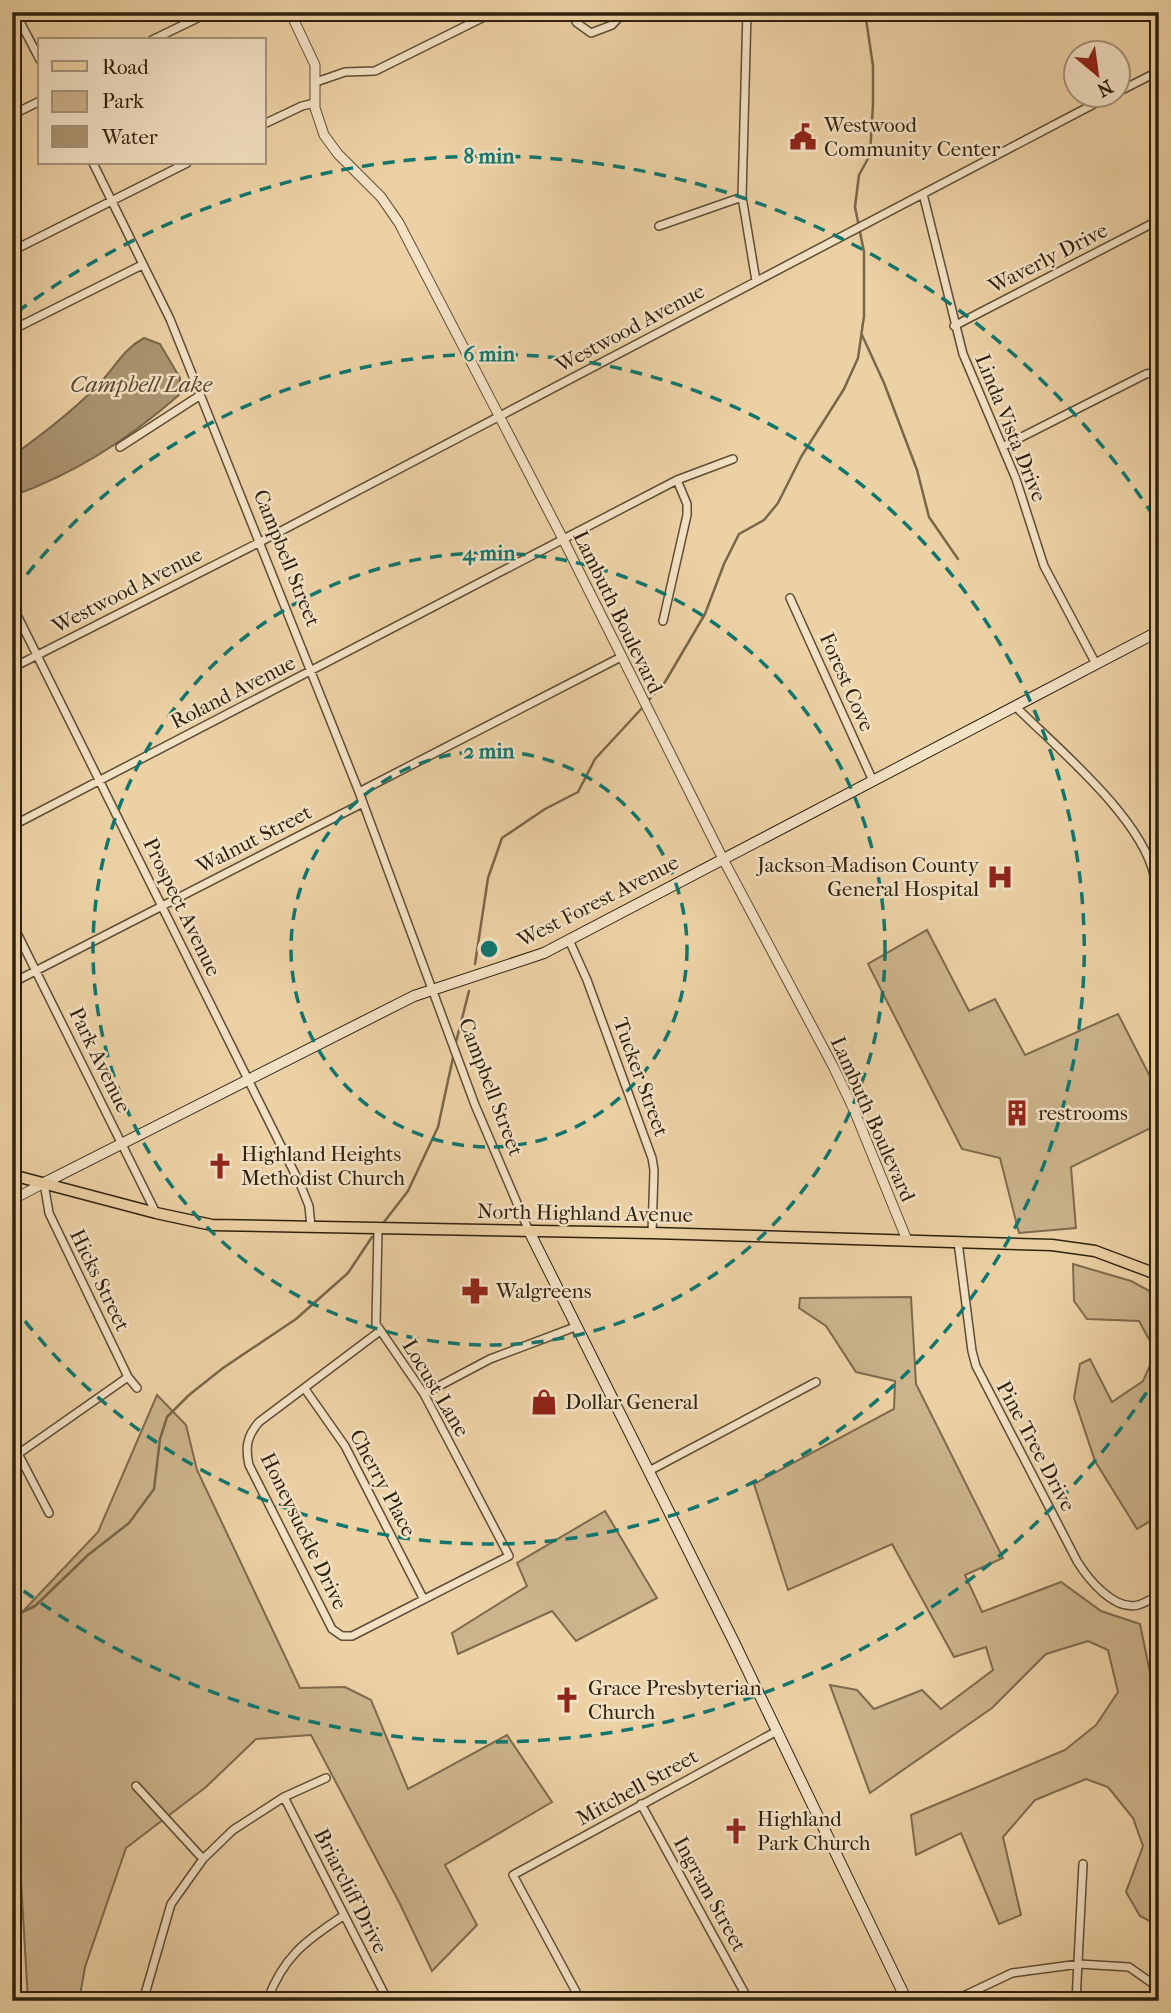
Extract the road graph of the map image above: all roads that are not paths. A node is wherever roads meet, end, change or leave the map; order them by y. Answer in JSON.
{"nodes":[{"id":1,"x":15,"y":12,"type":"edge"},
{"id":2,"x":210,"y":12,"type":"edge"},
{"id":3,"x":290,"y":12,"type":"edge"},
{"id":4,"x":494,"y":12,"type":"edge"},
{"id":5,"x":570,"y":12,"type":"edge"},
{"id":6,"x":624,"y":12,"type":"edge"},
{"id":7,"x":747,"y":12,"type":"edge"},
{"id":8,"x":156,"y":38,"type":"edge"},
{"id":9,"x":38,"y":56,"type":"edge"},
{"id":10,"x":1159,"y":71,"type":"edge"},
{"id":11,"x":316,"y":82,"type":"junction"},
{"id":12,"x":1132,"y":85,"type":"edge"},
{"id":13,"x":38,"y":102,"type":"edge"},
{"id":14,"x":315,"y":103,"type":"junction"},
{"id":15,"x":1086,"y":108,"type":"edge"},
{"id":16,"x":12,"y":115,"type":"edge"},
{"id":17,"x":266,"y":123,"type":"edge"},
{"id":18,"x":94,"y":164,"type":"edge"},
{"id":19,"x":185,"y":164,"type":"edge"},
{"id":20,"x":923,"y":194,"type":"junction"},
{"id":21,"x":743,"y":197,"type":"junction"},
{"id":22,"x":112,"y":200,"type":"junction"},
{"id":23,"x":1159,"y":220,"type":"edge"},
{"id":24,"x":659,"y":226,"type":"dead end"},
{"id":25,"x":12,"y":251,"type":"edge"},
{"id":26,"x":142,"y":265,"type":"junction"},
{"id":27,"x":756,"y":281,"type":"junction"},
{"id":28,"x":954,"y":326,"type":"junction"},
{"id":29,"x":12,"y":330,"type":"edge"},
{"id":30,"x":1159,"y":372,"type":"edge"},
{"id":31,"x":199,"y":396,"type":"junction"},
{"id":32,"x":500,"y":416,"type":"junction"},
{"id":33,"x":1004,"y":446,"type":"junction"},
{"id":34,"x":120,"y":447,"type":"dead end"},
{"id":35,"x":733,"y":459,"type":"dead end"},
{"id":36,"x":677,"y":480,"type":"junction"},
{"id":37,"x":563,"y":539,"type":"junction"},
{"id":38,"x":260,"y":542,"type":"junction"},
{"id":39,"x":790,"y":598,"type":"dead end"},
{"id":40,"x":12,"y":605,"type":"edge"},
{"id":41,"x":663,"y":621,"type":"dead end"},
{"id":42,"x":1159,"y":631,"type":"edge"},
{"id":43,"x":38,"y":655,"type":"junction"},
{"id":44,"x":621,"y":657,"type":"junction"},
{"id":45,"x":1096,"y":664,"type":"junction"},
{"id":46,"x":12,"y":668,"type":"edge"},
{"id":47,"x":312,"y":671,"type":"junction"},
{"id":48,"x":1015,"y":706,"type":"junction"},
{"id":49,"x":100,"y":780,"type":"junction"},
{"id":50,"x":873,"y":781,"type":"junction"},
{"id":51,"x":359,"y":792,"type":"junction"},
{"id":52,"x":363,"y":803,"type":"junction"},
{"id":53,"x":12,"y":827,"type":"edge"},
{"id":54,"x":723,"y":859,"type":"junction"},
{"id":55,"x":162,"y":906,"type":"junction"},
{"id":56,"x":12,"y":923,"type":"edge"},
{"id":57,"x":569,"y":940,"type":"junction"},
{"id":58,"x":1159,"y":940,"type":"edge"},
{"id":59,"x":36,"y":970,"type":"junction"},
{"id":60,"x":12,"y":983,"type":"edge"},
{"id":61,"x":433,"y":988,"type":"junction"},
{"id":62,"x":248,"y":1080,"type":"junction"},
{"id":63,"x":122,"y":1143,"type":"junction"},
{"id":64,"x":12,"y":1175,"type":"edge"},
{"id":65,"x":44,"y":1183,"type":"junction"},
{"id":66,"x":12,"y":1200,"type":"edge"},
{"id":67,"x":156,"y":1213,"type":"junction"},
{"id":68,"x":311,"y":1227,"type":"junction"},
{"id":69,"x":381,"y":1229,"type":"junction"},
{"id":70,"x":529,"y":1231,"type":"junction"},
{"id":71,"x":652,"y":1233,"type":"junction"},
{"id":72,"x":906,"y":1240,"type":"junction"},
{"id":73,"x":958,"y":1242,"type":"junction"},
{"id":74,"x":1158,"y":1274,"type":"edge"},
{"id":75,"x":575,"y":1327,"type":"junction"},
{"id":76,"x":380,"y":1331,"type":"junction"},
{"id":77,"x":128,"y":1377,"type":"junction"},
{"id":78,"x":816,"y":1382,"type":"dead end"},
{"id":79,"x":136,"y":1388,"type":"dead end"},
{"id":80,"x":304,"y":1389,"type":"junction"},
{"id":81,"x":424,"y":1394,"type":"junction"},
{"id":82,"x":12,"y":1442,"type":"edge"},
{"id":83,"x":18,"y":1454,"type":"junction"},
{"id":84,"x":649,"y":1471,"type":"junction"},
{"id":85,"x":48,"y":1513,"type":"dead end"},
{"id":86,"x":1159,"y":1595,"type":"edge"},
{"id":87,"x":423,"y":1598,"type":"junction"},
{"id":88,"x":777,"y":1731,"type":"junction"},
{"id":89,"x":326,"y":1778,"type":"dead end"},
{"id":90,"x":136,"y":1786,"type":"dead end"},
{"id":91,"x":284,"y":1797,"type":"junction"},
{"id":92,"x":640,"y":1804,"type":"junction"},
{"id":93,"x":203,"y":1859,"type":"junction"},
{"id":94,"x":1083,"y":1864,"type":"dead end"},
{"id":95,"x":343,"y":1916,"type":"junction"},
{"id":96,"x":1079,"y":1964,"type":"junction"},
{"id":97,"x":1159,"y":1989,"type":"edge"},
{"id":98,"x":144,"y":2001,"type":"edge"},
{"id":99,"x":267,"y":2001,"type":"edge"},
{"id":100,"x":388,"y":2001,"type":"edge"},
{"id":101,"x":581,"y":2001,"type":"edge"},
{"id":102,"x":750,"y":2001,"type":"edge"},
{"id":103,"x":907,"y":2001,"type":"edge"},
{"id":104,"x":953,"y":2001,"type":"edge"},
{"id":105,"x":1076,"y":2001,"type":"edge"}],
"edges":[{"from":1,"to":9,"type":"street"},
{"from":2,"to":8,"type":"street"},
{"from":3,"to":11,"type":"street","name":"Lambuth Boulevard"},
{"from":4,"to":11,"type":"street"},
{"from":5,"to":6,"type":"street"},
{"from":7,"to":21,"type":"street"},
{"from":10,"to":12,"type":"street"},
{"from":11,"to":14,"type":"street","name":"Lambuth Boulevard"},
{"from":13,"to":16,"type":"street"},
{"from":14,"to":17,"type":"street"},
{"from":14,"to":32,"type":"street","name":"Lambuth Boulevard"},
{"from":15,"to":20,"type":"street","name":"Westwood Avenue"},
{"from":18,"to":22,"type":"street","name":"Campbell Street"},
{"from":19,"to":22,"type":"street"},
{"from":20,"to":27,"type":"street","name":"Westwood Avenue"},
{"from":20,"to":28,"type":"street","name":"Linda Vista Drive"},
{"from":21,"to":24,"type":"street"},
{"from":21,"to":27,"type":"street"},
{"from":22,"to":25,"type":"street"},
{"from":22,"to":26,"type":"street","name":"Campbell Street"},
{"from":23,"to":28,"type":"street","name":"Waverly Drive"},
{"from":26,"to":29,"type":"street"},
{"from":26,"to":31,"type":"street","name":"Campbell Street"},
{"from":27,"to":32,"type":"street","name":"Westwood Avenue"},
{"from":28,"to":33,"type":"street","name":"Linda Vista Drive"},
{"from":30,"to":33,"type":"street"},
{"from":31,"to":34,"type":"street"},
{"from":31,"to":38,"type":"street","name":"Campbell Street"},
{"from":32,"to":37,"type":"street","name":"Lambuth Boulevard"},
{"from":32,"to":38,"type":"street","name":"Westwood Avenue"},
{"from":33,"to":45,"type":"street","name":"Linda Vista Drive"},
{"from":35,"to":36,"type":"street","name":"Roland Avenue"},
{"from":36,"to":37,"type":"street","name":"Roland Avenue"},
{"from":36,"to":41,"type":"street"},
{"from":37,"to":44,"type":"street","name":"Lambuth Boulevard"},
{"from":37,"to":47,"type":"street","name":"Roland Avenue"},
{"from":38,"to":43,"type":"street","name":"Westwood Avenue"},
{"from":38,"to":47,"type":"street","name":"Campbell Street"},
{"from":39,"to":50,"type":"street","name":"Forest Cove"},
{"from":40,"to":43,"type":"street","name":"Prospect Avenue"},
{"from":42,"to":45,"type":"main road","name":"West Forest Avenue"},
{"from":43,"to":46,"type":"street","name":"Westwood Avenue"},
{"from":43,"to":49,"type":"street","name":"Prospect Avenue"},
{"from":44,"to":51,"type":"street"},
{"from":44,"to":54,"type":"street","name":"Lambuth Boulevard"},
{"from":45,"to":48,"type":"main road","name":"West Forest Avenue"},
{"from":47,"to":49,"type":"street","name":"Roland Avenue"},
{"from":47,"to":51,"type":"street","name":"Campbell Street"},
{"from":48,"to":50,"type":"main road","name":"West Forest Avenue"},
{"from":48,"to":58,"type":"street"},
{"from":49,"to":53,"type":"street","name":"Roland Avenue"},
{"from":49,"to":55,"type":"street","name":"Prospect Avenue"},
{"from":50,"to":54,"type":"main road","name":"West Forest Avenue"},
{"from":51,"to":52,"type":"street","name":"Campbell Street"},
{"from":52,"to":55,"type":"street","name":"Walnut Street"},
{"from":52,"to":61,"type":"street","name":"Campbell Street"},
{"from":54,"to":57,"type":"main road","name":"West Forest Avenue"},
{"from":54,"to":72,"type":"street","name":"Lambuth Boulevard"},
{"from":55,"to":59,"type":"street","name":"Walnut Street"},
{"from":55,"to":62,"type":"street","name":"Prospect Avenue"},
{"from":56,"to":59,"type":"street","name":"Park Avenue"},
{"from":57,"to":61,"type":"main road","name":"West Forest Avenue"},
{"from":57,"to":71,"type":"street","name":"Tucker Street"},
{"from":59,"to":60,"type":"street","name":"Walnut Street"},
{"from":59,"to":63,"type":"street","name":"Park Avenue"},
{"from":61,"to":62,"type":"main road","name":"West Forest Avenue"},
{"from":61,"to":70,"type":"street","name":"Campbell Street"},
{"from":62,"to":63,"type":"main road","name":"West Forest Avenue"},
{"from":62,"to":68,"type":"street","name":"Prospect Avenue"},
{"from":63,"to":65,"type":"main road","name":"West Forest Avenue"},
{"from":63,"to":67,"type":"street","name":"Park Avenue"},
{"from":64,"to":65,"type":"main road","name":"North Highland Avenue"},
{"from":65,"to":66,"type":"street"},
{"from":65,"to":67,"type":"main road","name":"North Highland Avenue"},
{"from":65,"to":77,"type":"street","name":"Hicks Street"},
{"from":67,"to":68,"type":"main road","name":"North Highland Avenue"},
{"from":68,"to":69,"type":"main road","name":"North Highland Avenue"},
{"from":69,"to":70,"type":"main road","name":"North Highland Avenue"},
{"from":69,"to":76,"type":"street","name":"Locust Lane"},
{"from":70,"to":71,"type":"main road","name":"North Highland Avenue"},
{"from":70,"to":75,"type":"main road","name":"Campbell Street"},
{"from":71,"to":72,"type":"main road","name":"North Highland Avenue"},
{"from":72,"to":73,"type":"main road","name":"North Highland Avenue"},
{"from":73,"to":74,"type":"main road","name":"North Highland Avenue"},
{"from":73,"to":86,"type":"street","name":"Pine Tree Drive"},
{"from":75,"to":81,"type":"street"},
{"from":75,"to":84,"type":"main road","name":"Campbell Street"},
{"from":76,"to":80,"type":"street","name":"Honeysuckle Drive"},
{"from":76,"to":81,"type":"street","name":"Locust Lane"},
{"from":77,"to":79,"type":"street","name":"Hicks Street"},
{"from":77,"to":83,"type":"street"},
{"from":78,"to":84,"type":"street"},
{"from":80,"to":87,"type":"street","name":"Cherry Place"},
{"from":80,"to":87,"type":"street","name":"Honeysuckle Drive"},
{"from":81,"to":87,"type":"street","name":"Locust Lane"},
{"from":82,"to":83,"type":"street"},
{"from":83,"to":85,"type":"street"},
{"from":84,"to":88,"type":"main road","name":"Campbell Street"},
{"from":88,"to":92,"type":"street","name":"Mitchell Street"},
{"from":88,"to":103,"type":"main road","name":"Campbell Street"},
{"from":89,"to":91,"type":"street"},
{"from":90,"to":93,"type":"street"},
{"from":91,"to":93,"type":"street"},
{"from":91,"to":95,"type":"street","name":"Briarcliff Drive"},
{"from":92,"to":101,"type":"street","name":"Mitchell Street"},
{"from":92,"to":102,"type":"street","name":"Ingram Street"},
{"from":93,"to":98,"type":"street"},
{"from":94,"to":96,"type":"street"},
{"from":95,"to":99,"type":"street"},
{"from":95,"to":100,"type":"street","name":"Briarcliff Drive"},
{"from":96,"to":97,"type":"street"},
{"from":96,"to":104,"type":"street"},
{"from":96,"to":105,"type":"street"}]}
